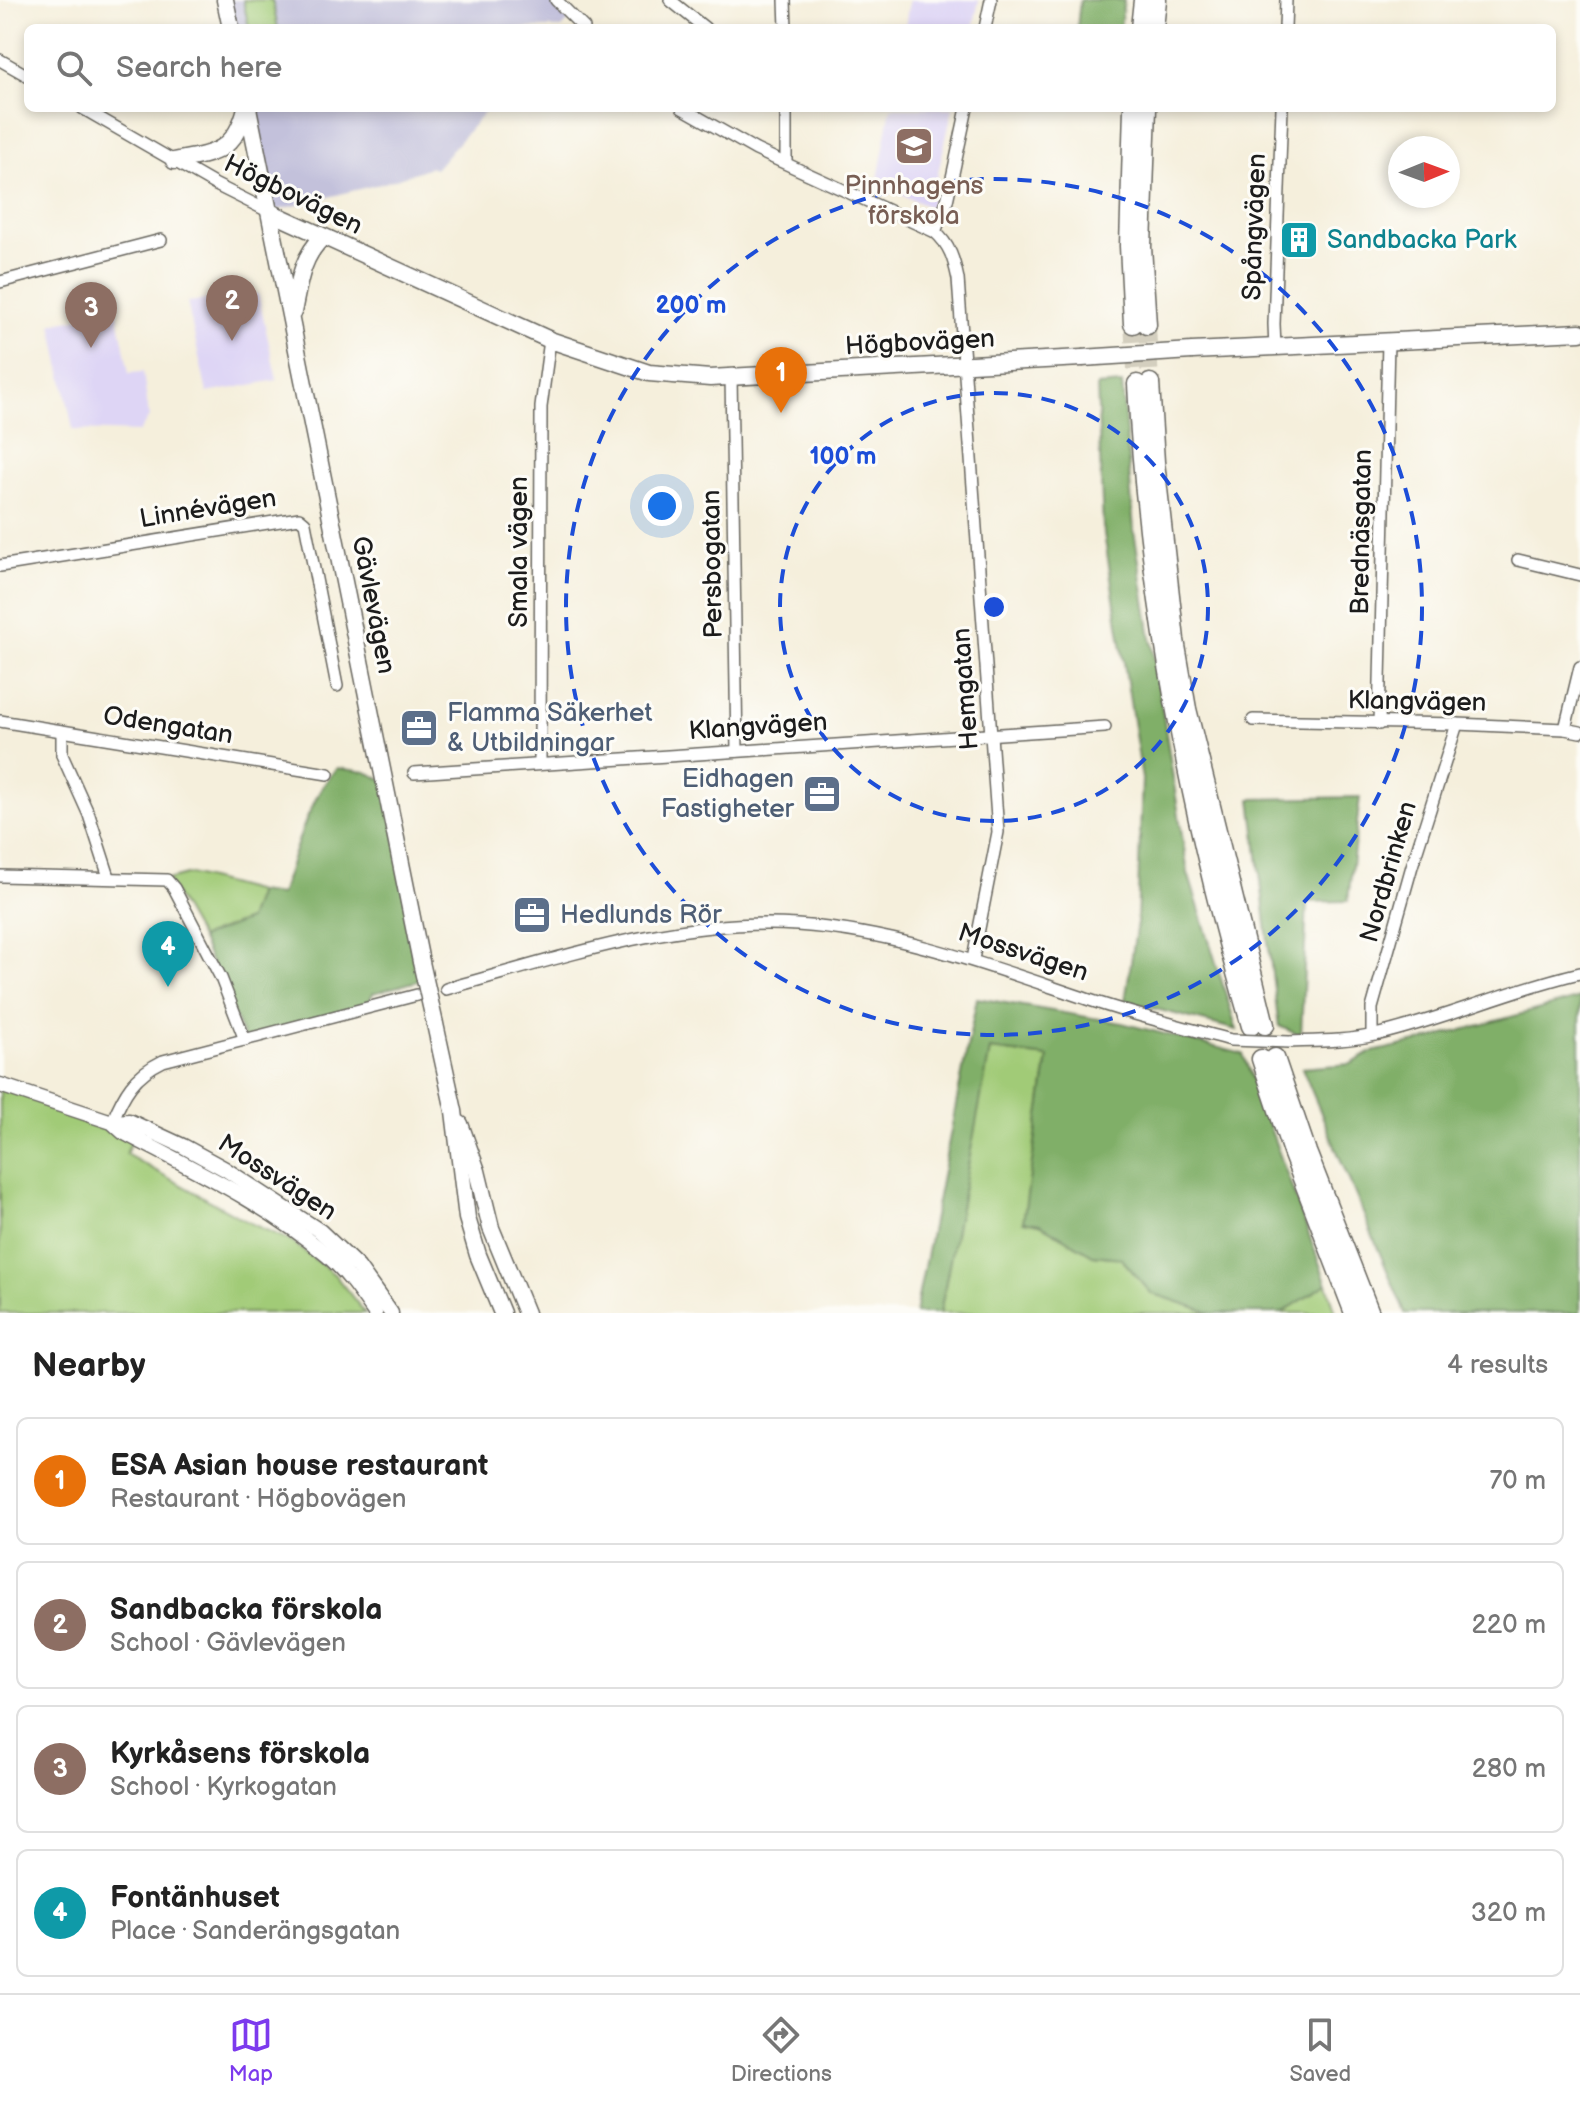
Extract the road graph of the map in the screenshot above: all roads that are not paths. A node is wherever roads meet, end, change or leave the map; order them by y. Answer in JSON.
{"nodes":[{"id":1,"x":225,"y":0,"type":"edge"},
{"id":2,"x":556,"y":0,"type":"edge"},
{"id":3,"x":670,"y":0,"type":"edge"},
{"id":4,"x":785,"y":0,"type":"edge"},
{"id":5,"x":991,"y":0,"type":"edge"},
{"id":6,"x":1143,"y":0,"type":"edge"},
{"id":7,"x":1157,"y":0,"type":"edge"},
{"id":8,"x":1286,"y":0,"type":"edge"},
{"id":9,"x":230,"y":24,"type":"edge"},
{"id":10,"x":580,"y":24,"type":"edge"},
{"id":11,"x":700,"y":24,"type":"edge"},
{"id":12,"x":786,"y":24,"type":"edge"},
{"id":13,"x":986,"y":24,"type":"edge"},
{"id":14,"x":1140,"y":24,"type":"edge"},
{"id":15,"x":1154,"y":24,"type":"edge"},
{"id":16,"x":1285,"y":24,"type":"edge"},
{"id":17,"x":0,"y":60,"type":"edge"},
{"id":18,"x":24,"y":74,"type":"edge"},
{"id":19,"x":89,"y":112,"type":"edge"},
{"id":20,"x":245,"y":112,"type":"edge"},
{"id":21,"x":248,"y":112,"type":"edge"},
{"id":22,"x":689,"y":112,"type":"edge"},
{"id":23,"x":786,"y":112,"type":"edge"},
{"id":24,"x":966,"y":112,"type":"edge"},
{"id":25,"x":1133,"y":112,"type":"edge"},
{"id":26,"x":1147,"y":112,"type":"edge"},
{"id":27,"x":1282,"y":112,"type":"edge"},
{"id":28,"x":174,"y":161,"type":"junction"},
{"id":29,"x":786,"y":163,"type":"junction"},
{"id":30,"x":270,"y":212,"type":"junction"},
{"id":31,"x":935,"y":232,"type":"junction"},
{"id":32,"x":322,"y":238,"type":"junction"},
{"id":33,"x":161,"y":240,"type":"dead end"},
{"id":34,"x":0,"y":282,"type":"edge"},
{"id":35,"x":291,"y":318,"type":"junction"},
{"id":36,"x":1580,"y":332,"type":"edge"},
{"id":37,"x":550,"y":340,"type":"junction"},
{"id":38,"x":1388,"y":341,"type":"junction"},
{"id":39,"x":1275,"y":348,"type":"junction"},
{"id":40,"x":964,"y":365,"type":"junction"},
{"id":41,"x":731,"y":376,"type":"junction"},
{"id":42,"x":1144,"y":384,"type":"tunnel mouth"},
{"id":43,"x":1518,"y":560,"type":"dead end"},
{"id":44,"x":0,"y":566,"type":"edge"},
{"id":45,"x":1580,"y":575,"type":"edge"},
{"id":46,"x":1580,"y":667,"type":"edge"},
{"id":47,"x":337,"y":686,"type":"dead end"},
{"id":48,"x":1253,"y":720,"type":"dead end"},
{"id":49,"x":0,"y":721,"type":"edge"},
{"id":50,"x":1379,"y":724,"type":"junction"},
{"id":51,"x":1457,"y":724,"type":"junction"},
{"id":52,"x":1105,"y":727,"type":"dead end"},
{"id":53,"x":1565,"y":729,"type":"junction"},
{"id":54,"x":62,"y":731,"type":"junction"},
{"id":55,"x":1580,"y":732,"type":"edge"},
{"id":56,"x":991,"y":733,"type":"junction"},
{"id":57,"x":737,"y":751,"type":"junction"},
{"id":58,"x":540,"y":764,"type":"junction"},
{"id":59,"x":414,"y":773,"type":"dead end"},
{"id":60,"x":328,"y":774,"type":"dead end"},
{"id":61,"x":0,"y":876,"type":"edge"},
{"id":62,"x":109,"y":877,"type":"junction"},
{"id":63,"x":973,"y":959,"type":"junction"},
{"id":64,"x":1580,"y":973,"type":"edge"},
{"id":65,"x":446,"y":989,"type":"dead end"},
{"id":66,"x":417,"y":995,"type":"dead end"},
{"id":67,"x":1258,"y":1025,"type":"dead end"},
{"id":68,"x":1372,"y":1035,"type":"junction"},
{"id":69,"x":245,"y":1040,"type":"junction"},
{"id":70,"x":0,"y":1085,"type":"edge"},
{"id":71,"x":454,"y":1111,"type":"junction"},
{"id":72,"x":112,"y":1122,"type":"junction"},
{"id":73,"x":375,"y":1313,"type":"edge"},
{"id":74,"x":391,"y":1313,"type":"edge"},
{"id":75,"x":502,"y":1313,"type":"edge"},
{"id":76,"x":526,"y":1313,"type":"edge"},
{"id":77,"x":1354,"y":1313,"type":"edge"},
{"id":78,"x":1370,"y":1313,"type":"edge"}],
"edges":[{"from":1,"to":9,"type":"main road"},
{"from":2,"to":10,"type":"street"},
{"from":3,"to":11,"type":"street"},
{"from":4,"to":12,"type":"street"},
{"from":5,"to":13,"type":"street"},
{"from":6,"to":14,"type":"highway"},
{"from":7,"to":15,"type":"highway"},
{"from":8,"to":16,"type":"street"},
{"from":17,"to":18,"type":"street"},
{"from":19,"to":28,"type":"street","name":"Högbovägen"},
{"from":20,"to":28,"type":"main road"},
{"from":21,"to":30,"type":"main road","name":"Gävlevägen"},
{"from":22,"to":29,"type":"street"},
{"from":23,"to":29,"type":"street"},
{"from":24,"to":31,"type":"street"},
{"from":25,"to":26,"type":"highway"},
{"from":27,"to":39,"type":"street","name":"Spångvägen"},
{"from":28,"to":30,"type":"street","name":"Högbovägen"},
{"from":29,"to":31,"type":"street"},
{"from":30,"to":32,"type":"main road","name":"Högbovägen"},
{"from":30,"to":35,"type":"main road","name":"Gävlevägen"},
{"from":31,"to":40,"type":"street","name":"Hemgatan"},
{"from":32,"to":35,"type":"main road"},
{"from":32,"to":37,"type":"main road","name":"Högbovägen"},
{"from":33,"to":34,"type":"street"},
{"from":35,"to":71,"type":"main road","name":"Gävlevägen","bridge":true},
{"from":36,"to":38,"type":"main road","name":"Högbovägen"},
{"from":37,"to":41,"type":"main road","name":"Högbovägen"},
{"from":37,"to":58,"type":"street","name":"Smala vägen"},
{"from":38,"to":39,"type":"main road","name":"Högbovägen"},
{"from":38,"to":50,"type":"street","name":"Brednäsgatan"},
{"from":39,"to":40,"type":"main road","name":"Högbovägen","bridge":true},
{"from":40,"to":41,"type":"main road","name":"Högbovägen"},
{"from":40,"to":56,"type":"street","name":"Hemgatan"},
{"from":41,"to":57,"type":"street","name":"Persbogatan"},
{"from":42,"to":67,"type":"highway"},
{"from":43,"to":45,"type":"street"},
{"from":44,"to":47,"type":"street","name":"Linnévägen"},
{"from":46,"to":53,"type":"street"},
{"from":48,"to":50,"type":"street","name":"Klangvägen"},
{"from":49,"to":54,"type":"street","name":"Odengatan"},
{"from":50,"to":51,"type":"street","name":"Klangvägen"},
{"from":51,"to":53,"type":"street","name":"Klangvägen"},
{"from":51,"to":68,"type":"street","name":"Nordbrinken"},
{"from":52,"to":56,"type":"street","name":"Klangvägen"},
{"from":53,"to":55,"type":"street","name":"Klangvägen"},
{"from":54,"to":60,"type":"street","name":"Odengatan"},
{"from":54,"to":62,"type":"street"},
{"from":56,"to":57,"type":"street","name":"Klangvägen"},
{"from":56,"to":63,"type":"street","name":"Hemgatan"},
{"from":57,"to":58,"type":"street","name":"Klangvägen"},
{"from":58,"to":59,"type":"street","name":"Klangvägen"},
{"from":61,"to":62,"type":"street"},
{"from":62,"to":69,"type":"street"},
{"from":63,"to":65,"type":"street","name":"Mossvägen"},
{"from":63,"to":68,"type":"street","name":"Mossvägen","bridge":true},
{"from":64,"to":68,"type":"street","name":"Mossvägen"},
{"from":66,"to":69,"type":"street"},
{"from":69,"to":72,"type":"street"},
{"from":70,"to":72,"type":"street","name":"Mossvägen"},
{"from":71,"to":75,"type":"main road","name":"Gävlevägen"},
{"from":71,"to":76,"type":"main road","name":"Gävlevägen"},
{"from":72,"to":73,"type":"street","name":"Mossvägen"},
{"from":72,"to":74,"type":"street","name":"Mossvägen"},
{"from":77,"to":78,"type":"highway"}]}
